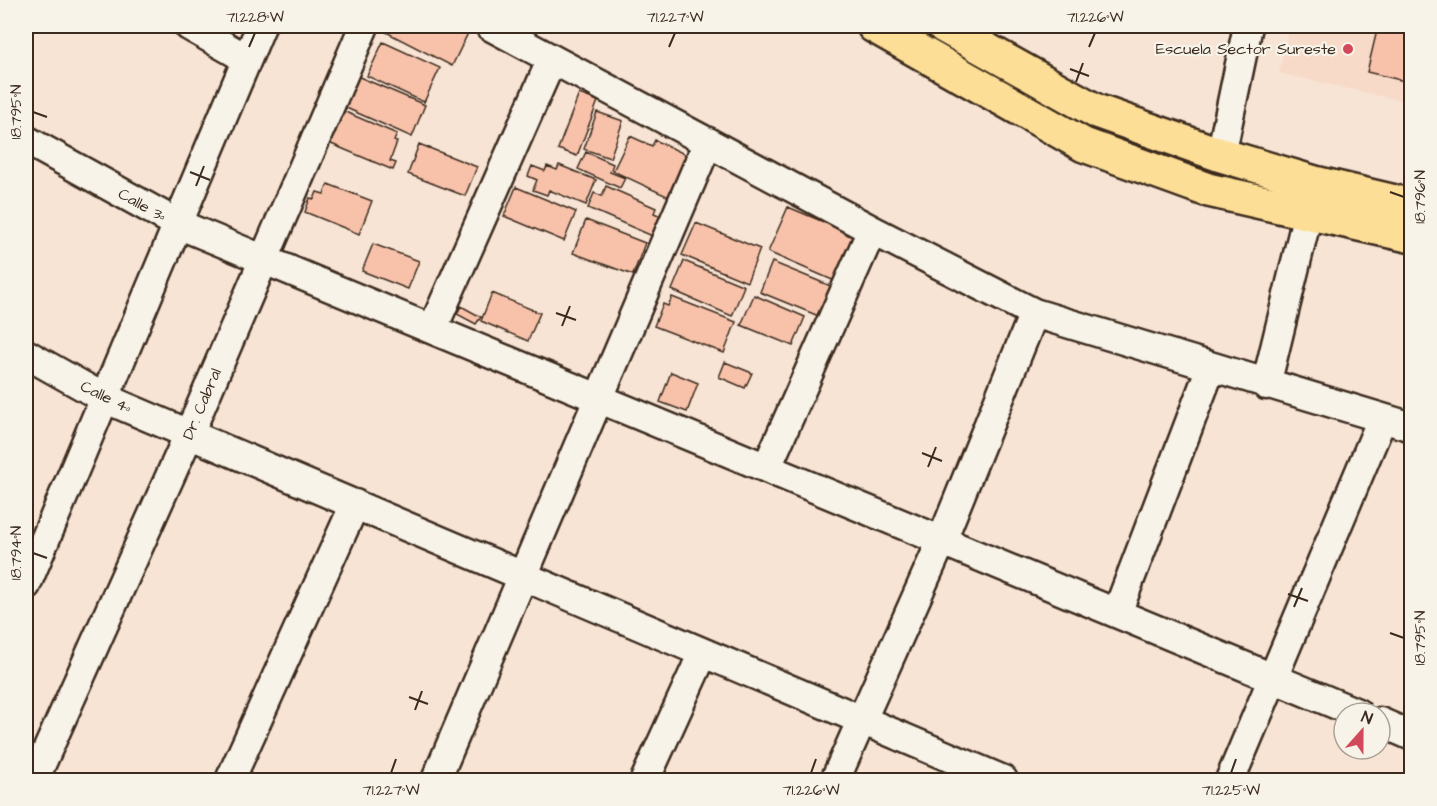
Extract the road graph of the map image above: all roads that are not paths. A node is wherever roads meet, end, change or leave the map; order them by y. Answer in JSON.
{"nodes":[{"id":1,"x":189,"y":26,"type":"edge"},
{"id":2,"x":261,"y":26,"type":"edge"},
{"id":3,"x":364,"y":26,"type":"edge"},
{"id":4,"x":490,"y":26,"type":"edge"},
{"id":5,"x":874,"y":26,"type":"edge"},
{"id":6,"x":944,"y":26,"type":"edge"},
{"id":7,"x":1248,"y":26,"type":"edge"},
{"id":8,"x":247,"y":59,"type":"junction"},
{"id":9,"x":552,"y":59,"type":"junction"},
{"id":10,"x":26,"y":140,"type":"edge"},
{"id":11,"x":708,"y":142,"type":"junction"},
{"id":12,"x":1221,"y":155,"type":"junction"},
{"id":13,"x":1412,"y":206,"type":"edge"},
{"id":14,"x":1308,"y":213,"type":"junction"},
{"id":15,"x":178,"y":224,"type":"junction"},
{"id":16,"x":872,"y":230,"type":"junction"},
{"id":17,"x":1412,"y":236,"type":"edge"},
{"id":18,"x":265,"y":258,"type":"junction"},
{"id":19,"x":1035,"y":313,"type":"junction"},
{"id":20,"x":433,"y":328,"type":"junction"},
{"id":21,"x":26,"y":354,"type":"edge"},
{"id":22,"x":1211,"y":367,"type":"junction"},
{"id":23,"x":1266,"y":385,"type":"junction"},
{"id":24,"x":598,"y":397,"type":"junction"},
{"id":25,"x":104,"y":398,"type":"junction"},
{"id":26,"x":1382,"y":419,"type":"junction"},
{"id":27,"x":1412,"y":427,"type":"edge"},
{"id":28,"x":189,"y":434,"type":"junction"},
{"id":29,"x":766,"y":467,"type":"junction"},
{"id":30,"x":355,"y":504,"type":"junction"},
{"id":31,"x":942,"y":540,"type":"junction"},
{"id":32,"x":28,"y":571,"type":"edge"},
{"id":33,"x":522,"y":575,"type":"junction"},
{"id":34,"x":1117,"y":613,"type":"junction"},
{"id":35,"x":703,"y":653,"type":"junction"},
{"id":36,"x":1273,"y":678,"type":"junction"},
{"id":37,"x":1332,"y":702,"type":"edge"},
{"id":38,"x":862,"y":720,"type":"junction"},
{"id":39,"x":1392,"y":727,"type":"edge"},
{"id":40,"x":1412,"y":736,"type":"edge"},
{"id":41,"x":34,"y":780,"type":"edge"},
{"id":42,"x":230,"y":780,"type":"edge"},
{"id":43,"x":436,"y":780,"type":"edge"},
{"id":44,"x":645,"y":780,"type":"edge"},
{"id":45,"x":835,"y":780,"type":"edge"},
{"id":46,"x":1003,"y":780,"type":"edge"},
{"id":47,"x":1230,"y":780,"type":"edge"}],
"edges":[{"from":1,"to":8,"type":"street"},
{"from":2,"to":8,"type":"street"},
{"from":3,"to":18,"type":"street","name":"Dr. Cabral"},
{"from":4,"to":9,"type":"street"},
{"from":5,"to":14,"type":"main road"},
{"from":6,"to":12,"type":"main road"},
{"from":7,"to":12,"type":"street"},
{"from":8,"to":15,"type":"street"},
{"from":9,"to":11,"type":"street"},
{"from":9,"to":20,"type":"street"},
{"from":10,"to":15,"type":"street","name":"Calle 3ª"},
{"from":11,"to":16,"type":"street"},
{"from":11,"to":24,"type":"street"},
{"from":12,"to":13,"type":"main road"},
{"from":14,"to":17,"type":"main road"},
{"from":14,"to":23,"type":"street"},
{"from":15,"to":18,"type":"street","name":"Calle 3ª"},
{"from":15,"to":25,"type":"street"},
{"from":16,"to":19,"type":"street"},
{"from":16,"to":29,"type":"street"},
{"from":18,"to":20,"type":"street","name":"Calle 3ª"},
{"from":18,"to":28,"type":"street","name":"Dr. Cabral"},
{"from":19,"to":22,"type":"street"},
{"from":19,"to":31,"type":"street"},
{"from":20,"to":24,"type":"street","name":"Calle 3ª"},
{"from":21,"to":25,"type":"street","name":"Calle 4ª"},
{"from":22,"to":23,"type":"street"},
{"from":22,"to":34,"type":"street"},
{"from":23,"to":26,"type":"street"},
{"from":24,"to":29,"type":"street","name":"Calle 3ª"},
{"from":24,"to":33,"type":"street"},
{"from":25,"to":28,"type":"street","name":"Calle 4ª"},
{"from":25,"to":32,"type":"street"},
{"from":26,"to":27,"type":"street"},
{"from":26,"to":36,"type":"street"},
{"from":28,"to":30,"type":"street","name":"Calle 4ª"},
{"from":28,"to":41,"type":"street","name":"Dr. Cabral"},
{"from":29,"to":31,"type":"street","name":"Calle 3ª"},
{"from":30,"to":33,"type":"street","name":"Calle 4ª"},
{"from":30,"to":42,"type":"street"},
{"from":31,"to":34,"type":"street","name":"Calle 3ª"},
{"from":31,"to":38,"type":"street"},
{"from":33,"to":35,"type":"street","name":"Calle 4ª"},
{"from":33,"to":43,"type":"street"},
{"from":34,"to":36,"type":"street","name":"Calle 3ª"},
{"from":35,"to":38,"type":"street","name":"Calle 4ª"},
{"from":35,"to":44,"type":"street"},
{"from":36,"to":37,"type":"street","name":"Calle 3ª"},
{"from":36,"to":47,"type":"street"},
{"from":38,"to":45,"type":"street"},
{"from":38,"to":46,"type":"street","name":"Calle 4ª"},
{"from":39,"to":40,"type":"street"}]}
